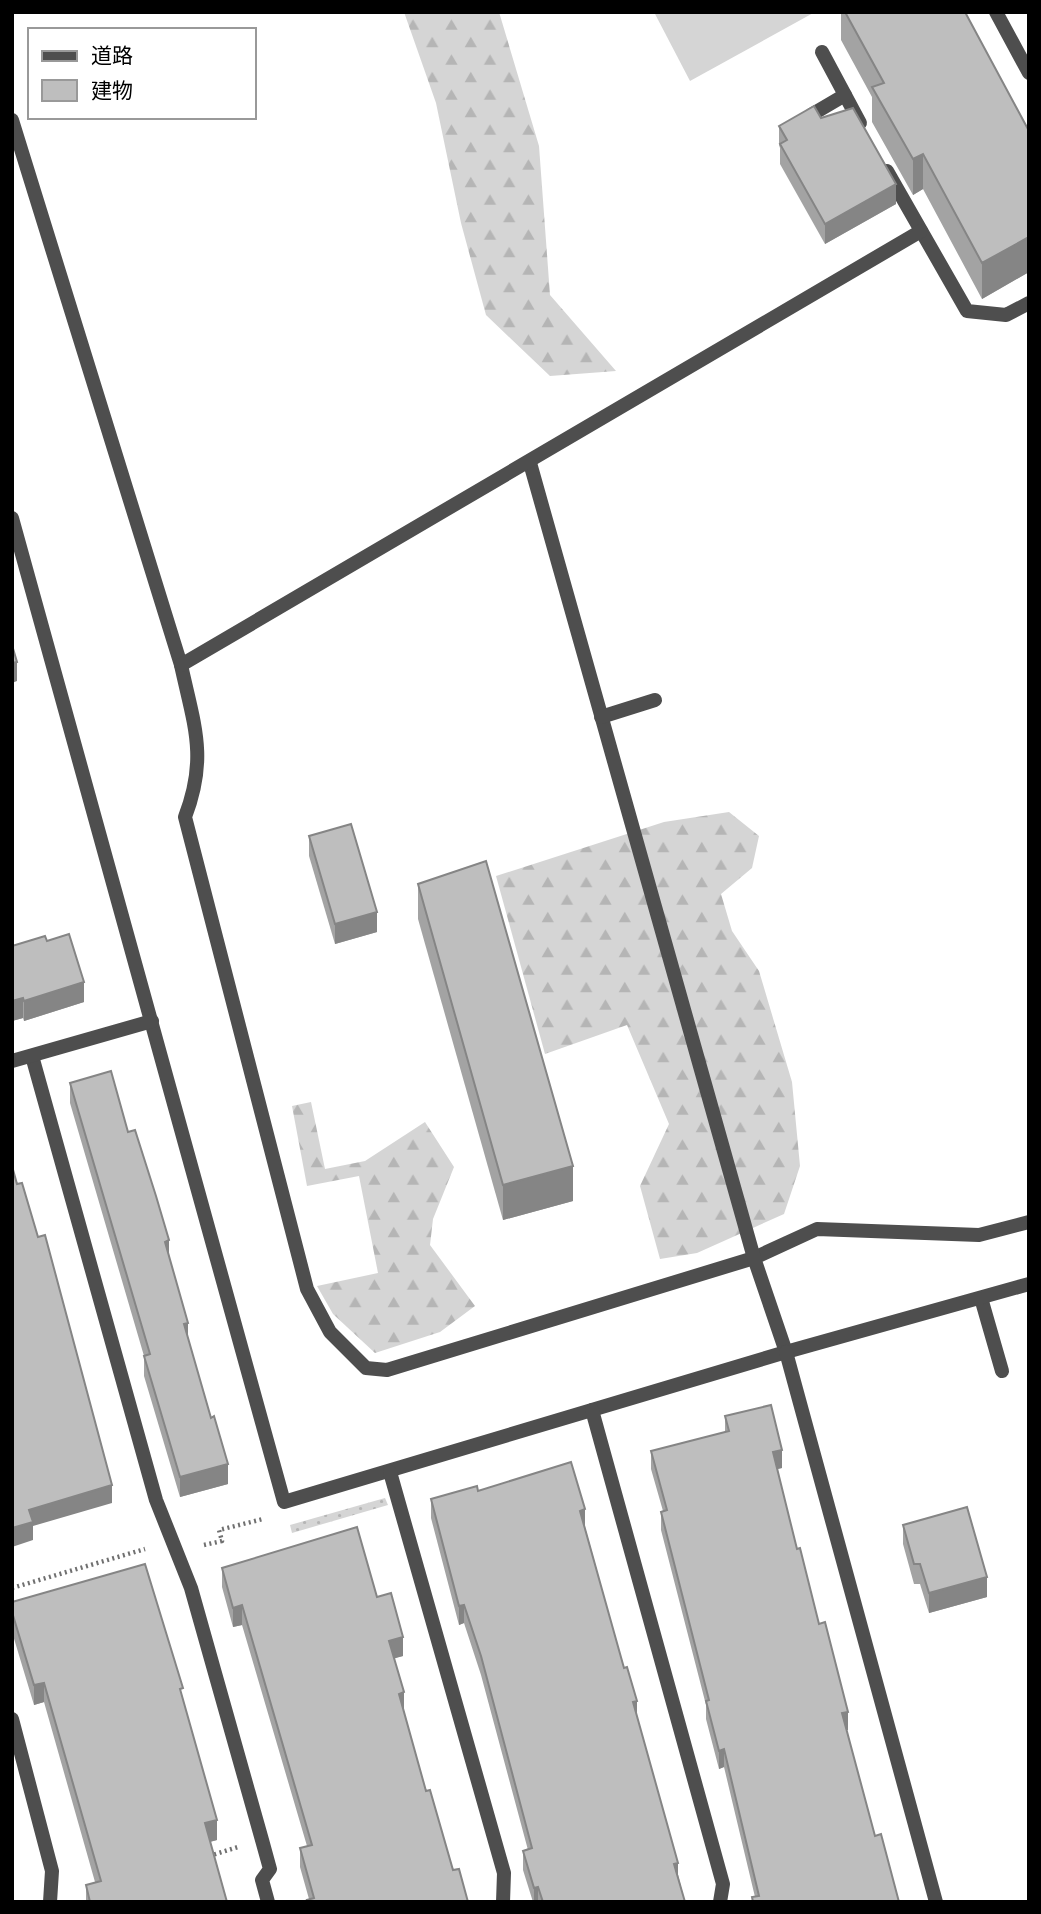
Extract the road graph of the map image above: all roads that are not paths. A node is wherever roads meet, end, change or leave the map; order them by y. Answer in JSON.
{"nodes":[{"id":1,"x":996,"y":12,"type":"edge"},
{"id":2,"x":822,"y":51,"type":"dead end"},
{"id":3,"x":1029,"y":73,"type":"edge"},
{"id":4,"x":845,"y":95,"type":"junction"},
{"id":5,"x":811,"y":115,"type":"edge"},
{"id":6,"x":12,"y":120,"type":"edge"},
{"id":7,"x":870,"y":140,"type":"edge"},
{"id":8,"x":883,"y":163,"type":"edge"},
{"id":9,"x":921,"y":231,"type":"junction"},
{"id":10,"x":1029,"y":303,"type":"edge"},
{"id":11,"x":530,"y":463,"type":"junction"},
{"id":12,"x":12,"y":518,"type":"edge"},
{"id":13,"x":181,"y":665,"type":"junction"},
{"id":14,"x":655,"y":700,"type":"dead end"},
{"id":15,"x":601,"y":717,"type":"junction"},
{"id":16,"x":152,"y":1021,"type":"junction"},
{"id":17,"x":32,"y":1056,"type":"junction"},
{"id":18,"x":12,"y":1061,"type":"edge"},
{"id":19,"x":1029,"y":1222,"type":"edge"},
{"id":20,"x":754,"y":1258,"type":"junction"},
{"id":21,"x":1029,"y":1284,"type":"edge"},
{"id":22,"x":981,"y":1298,"type":"junction"},
{"id":23,"x":786,"y":1352,"type":"junction"},
{"id":24,"x":1002,"y":1371,"type":"dead end"},
{"id":25,"x":592,"y":1410,"type":"junction"},
{"id":26,"x":390,"y":1472,"type":"junction"},
{"id":27,"x":12,"y":1719,"type":"edge"},
{"id":28,"x":50,"y":1902,"type":"edge"},
{"id":29,"x":268,"y":1902,"type":"edge"},
{"id":30,"x":503,"y":1902,"type":"edge"},
{"id":31,"x":720,"y":1902,"type":"edge"},
{"id":32,"x":936,"y":1902,"type":"edge"}],
"edges":[{"from":1,"to":3,"type":"street"},
{"from":2,"to":4,"type":"street"},
{"from":4,"to":5,"type":"street"},
{"from":4,"to":7,"type":"street"},
{"from":6,"to":13,"type":"street"},
{"from":8,"to":9,"type":"street"},
{"from":9,"to":10,"type":"street"},
{"from":9,"to":11,"type":"street"},
{"from":11,"to":13,"type":"street"},
{"from":11,"to":15,"type":"street"},
{"from":12,"to":16,"type":"street"},
{"from":13,"to":20,"type":"street"},
{"from":14,"to":15,"type":"street"},
{"from":15,"to":20,"type":"street"},
{"from":16,"to":17,"type":"street"},
{"from":16,"to":26,"type":"street"},
{"from":17,"to":18,"type":"street"},
{"from":17,"to":29,"type":"street"},
{"from":19,"to":20,"type":"street"},
{"from":20,"to":23,"type":"street"},
{"from":21,"to":22,"type":"street"},
{"from":22,"to":23,"type":"street"},
{"from":22,"to":24,"type":"street"},
{"from":23,"to":25,"type":"street"},
{"from":23,"to":32,"type":"street"},
{"from":25,"to":26,"type":"street"},
{"from":25,"to":31,"type":"street"},
{"from":26,"to":30,"type":"street"},
{"from":27,"to":28,"type":"street"}]}
